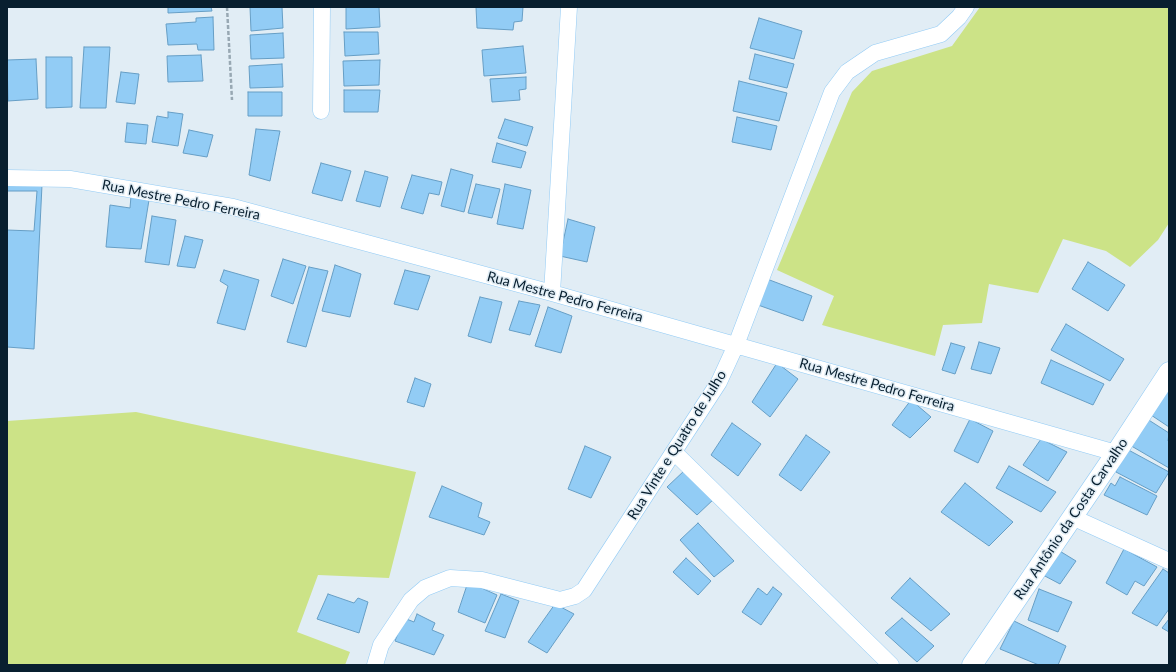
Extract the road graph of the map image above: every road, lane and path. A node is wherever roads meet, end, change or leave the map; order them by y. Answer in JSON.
{"nodes":[{"id":1,"x":227,"y":7,"type":"edge"},
{"id":2,"x":322,"y":7,"type":"edge"},
{"id":3,"x":569,"y":7,"type":"edge"},
{"id":4,"x":966,"y":7,"type":"edge"},
{"id":5,"x":232,"y":100,"type":"dead end"},
{"id":6,"x":321,"y":111,"type":"dead end"},
{"id":7,"x":7,"y":178,"type":"edge"},
{"id":8,"x":552,"y":293,"type":"junction"},
{"id":9,"x":736,"y":345,"type":"junction"},
{"id":10,"x":1169,"y":372,"type":"edge"},
{"id":11,"x":674,"y":452,"type":"junction"},
{"id":12,"x":1116,"y":453,"type":"junction"},
{"id":13,"x":1072,"y":517,"type":"junction"},
{"id":14,"x":1169,"y":561,"type":"edge"},
{"id":15,"x":375,"y":665,"type":"edge"},
{"id":16,"x":891,"y":665,"type":"edge"},
{"id":17,"x":972,"y":665,"type":"edge"}],
"edges":[{"from":1,"to":5,"type":"path"},
{"from":2,"to":6,"type":"street"},
{"from":3,"to":8,"type":"street"},
{"from":4,"to":9,"type":"street","name":"Rua Vinte e Quatro de Julho"},
{"from":7,"to":8,"type":"street","name":"Rua Mestre Pedro Ferreira"},
{"from":8,"to":9,"type":"street","name":"Rua Mestre Pedro Ferreira"},
{"from":9,"to":11,"type":"street","name":"Rua Vinte e Quatro de Julho"},
{"from":9,"to":12,"type":"street","name":"Rua Mestre Pedro Ferreira"},
{"from":10,"to":12,"type":"street","name":"Rua Antônio da Costa Carvalho"},
{"from":11,"to":15,"type":"street","name":"Rua Vinte e Quatro de Julho"},
{"from":11,"to":16,"type":"street"},
{"from":12,"to":13,"type":"street","name":"Rua Antônio da Costa Carvalho"},
{"from":13,"to":14,"type":"street"},
{"from":13,"to":17,"type":"street","name":"Rua Antônio da Costa Carvalho"}]}
